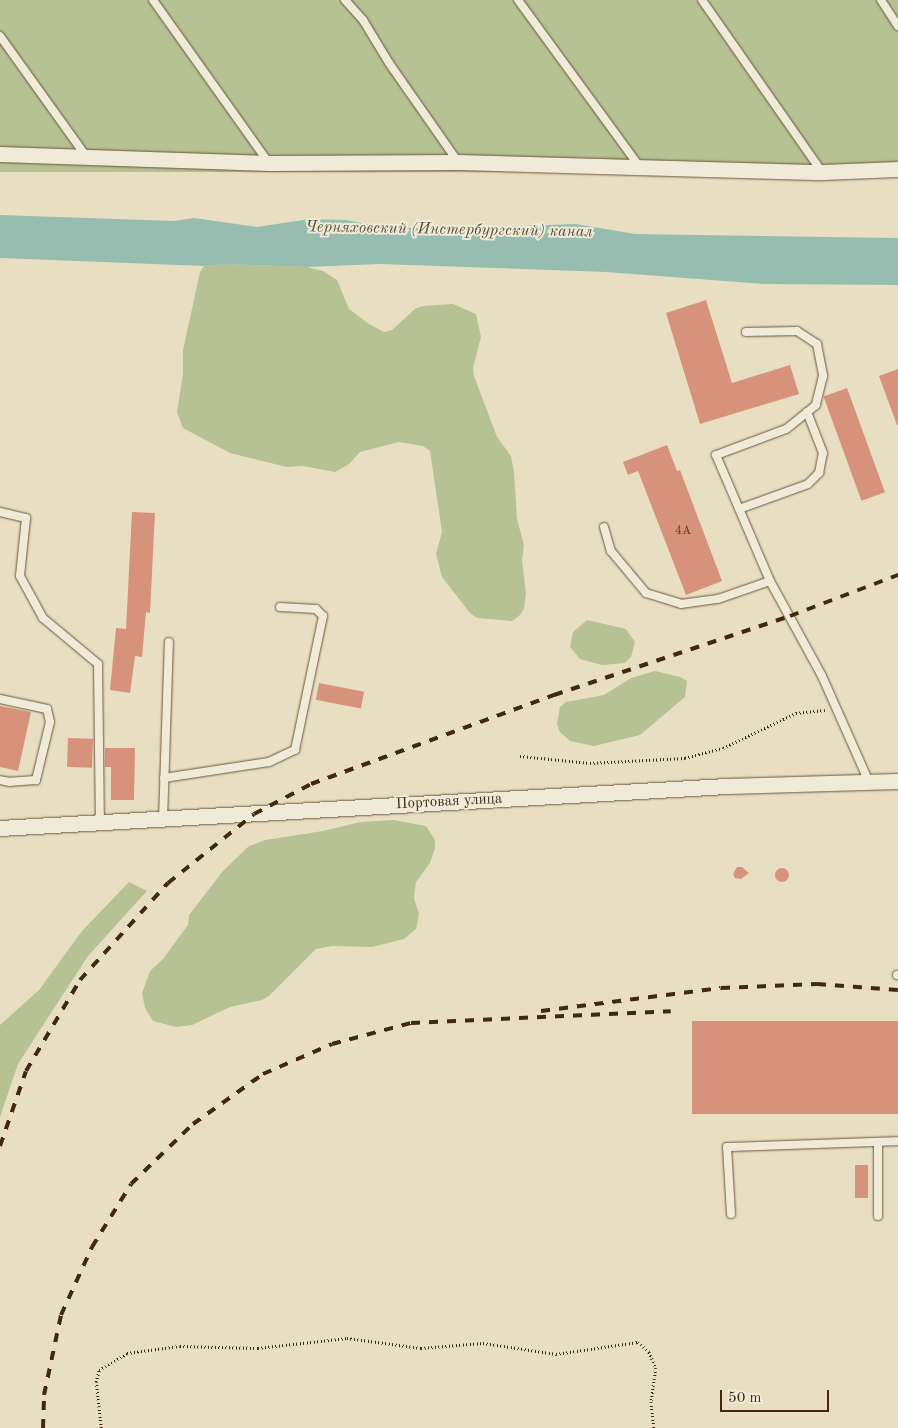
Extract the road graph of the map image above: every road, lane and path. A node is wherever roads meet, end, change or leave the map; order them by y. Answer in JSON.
{"nodes":[{"id":1,"x":153,"y":0,"type":"edge"},
{"id":2,"x":345,"y":0,"type":"edge"},
{"id":3,"x":518,"y":0,"type":"edge"},
{"id":4,"x":702,"y":0,"type":"edge"},
{"id":5,"x":880,"y":0,"type":"edge"},
{"id":6,"x":898,"y":26,"type":"edge"},
{"id":7,"x":0,"y":36,"type":"edge"},
{"id":8,"x":0,"y":154,"type":"edge"},
{"id":9,"x":87,"y":157,"type":"junction"},
{"id":10,"x":458,"y":162,"type":"junction"},
{"id":11,"x":270,"y":163,"type":"junction"},
{"id":12,"x":642,"y":168,"type":"junction"},
{"id":13,"x":898,"y":169,"type":"edge"},
{"id":14,"x":822,"y":172,"type":"junction"},
{"id":15,"x":746,"y":332,"type":"dead end"},
{"id":16,"x":807,"y":412,"type":"junction"},
{"id":17,"x":739,"y":509,"type":"junction"},
{"id":18,"x":0,"y":512,"type":"edge"},
{"id":19,"x":604,"y":527,"type":"dead end"},
{"id":20,"x":770,"y":581,"type":"junction"},
{"id":21,"x":280,"y":607,"type":"dead end"},
{"id":22,"x":169,"y":642,"type":"dead end"},
{"id":23,"x":0,"y":699,"type":"edge"},
{"id":24,"x":836,"y":708,"type":"junction"},
{"id":25,"x":520,"y":756,"type":"dead end"},
{"id":26,"x":164,"y":778,"type":"junction"},
{"id":27,"x":0,"y":780,"type":"edge"},
{"id":28,"x":898,"y":781,"type":"edge"},
{"id":29,"x":869,"y":782,"type":"junction"},
{"id":30,"x":163,"y":820,"type":"junction"},
{"id":31,"x":100,"y":821,"type":"junction"},
{"id":32,"x":0,"y":828,"type":"edge"},
{"id":33,"x":898,"y":1141,"type":"edge"},
{"id":34,"x":878,"y":1142,"type":"junction"},
{"id":35,"x":731,"y":1214,"type":"dead end"},
{"id":36,"x":878,"y":1216,"type":"dead end"},
{"id":37,"x":102,"y":1428,"type":"edge"},
{"id":38,"x":654,"y":1428,"type":"edge"}],
"edges":[{"from":1,"to":11,"type":"lane"},
{"from":2,"to":10,"type":"lane"},
{"from":3,"to":12,"type":"lane"},
{"from":4,"to":14,"type":"lane"},
{"from":5,"to":6,"type":"lane"},
{"from":7,"to":9,"type":"lane"},
{"from":8,"to":9,"type":"street"},
{"from":9,"to":11,"type":"street"},
{"from":10,"to":11,"type":"street"},
{"from":10,"to":12,"type":"street"},
{"from":12,"to":14,"type":"street"},
{"from":13,"to":14,"type":"street"},
{"from":15,"to":16,"type":"lane"},
{"from":16,"to":17,"type":"lane"},
{"from":16,"to":17,"type":"lane"},
{"from":17,"to":20,"type":"lane"},
{"from":18,"to":31,"type":"lane"},
{"from":19,"to":20,"type":"lane"},
{"from":20,"to":24,"type":"lane"},
{"from":21,"to":26,"type":"lane"},
{"from":22,"to":26,"type":"lane"},
{"from":23,"to":27,"type":"lane"},
{"from":24,"to":25,"type":"path"},
{"from":24,"to":29,"type":"lane"},
{"from":26,"to":30,"type":"lane"},
{"from":28,"to":29,"type":"street","name":"Портовая улица"},
{"from":29,"to":30,"type":"street","name":"Портовая улица"},
{"from":30,"to":31,"type":"street","name":"Портовая улица"},
{"from":31,"to":32,"type":"street","name":"Портовая улица"},
{"from":33,"to":34,"type":"lane"},
{"from":34,"to":35,"type":"lane"},
{"from":34,"to":36,"type":"lane"},
{"from":37,"to":38,"type":"path"}]}
